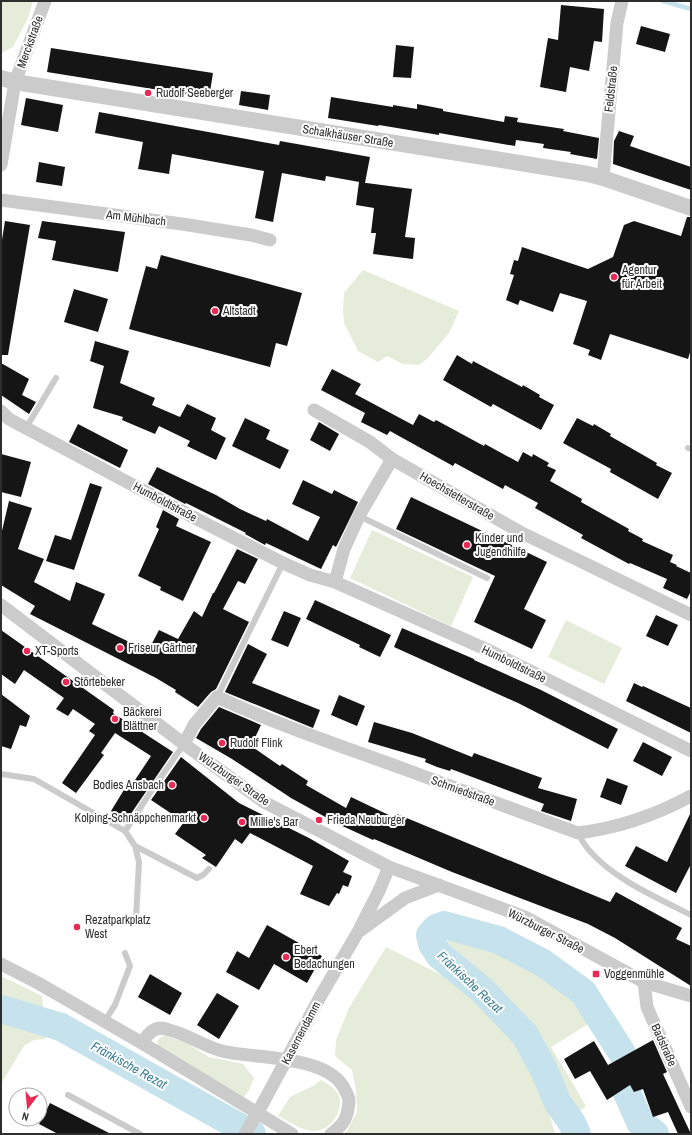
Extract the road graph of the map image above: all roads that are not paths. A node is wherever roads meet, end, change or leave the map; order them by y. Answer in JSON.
{"nodes":[{"id":1,"x":45,"y":1,"type":"edge"},
{"id":2,"x":622,"y":1,"type":"edge"},
{"id":3,"x":8,"y":80,"type":"edge"},
{"id":4,"x":1,"y":165,"type":"edge"},
{"id":5,"x":603,"y":178,"type":"junction"},
{"id":6,"x":1,"y":200,"type":"edge"},
{"id":7,"x":691,"y":208,"type":"edge"},
{"id":8,"x":270,"y":240,"type":"dead end"},
{"id":9,"x":56,"y":378,"type":"dead end"},
{"id":10,"x":314,"y":410,"type":"dead end"},
{"id":11,"x":1,"y":411,"type":"edge"},
{"id":12,"x":26,"y":428,"type":"junction"},
{"id":13,"x":392,"y":459,"type":"junction"},
{"id":14,"x":359,"y":516,"type":"junction"},
{"id":15,"x":283,"y":562,"type":"junction"},
{"id":16,"x":487,"y":578,"type":"dead end"},
{"id":17,"x":335,"y":582,"type":"junction"},
{"id":18,"x":1,"y":605,"type":"edge"},
{"id":19,"x":691,"y":615,"type":"edge"},
{"id":20,"x":217,"y":697,"type":"junction"},
{"id":21,"x":184,"y":744,"type":"junction"},
{"id":22,"x":691,"y":751,"type":"edge"},
{"id":23,"x":1,"y":774,"type":"edge"},
{"id":24,"x":691,"y":796,"type":"edge"},
{"id":25,"x":125,"y":831,"type":"junction"},
{"id":26,"x":578,"y":833,"type":"junction"},
{"id":27,"x":135,"y":846,"type":"junction"},
{"id":28,"x":390,"y":866,"type":"junction"},
{"id":29,"x":209,"y":869,"type":"dead end"},
{"id":30,"x":439,"y":885,"type":"junction"},
{"id":31,"x":691,"y":915,"type":"edge"},
{"id":32,"x":136,"y":918,"type":"dead end"},
{"id":33,"x":358,"y":932,"type":"junction"},
{"id":34,"x":125,"y":953,"type":"dead end"},
{"id":35,"x":1,"y":964,"type":"edge"},
{"id":36,"x":644,"y":982,"type":"junction"},
{"id":37,"x":691,"y":996,"type":"edge"},
{"id":38,"x":104,"y":1022,"type":"junction"},
{"id":39,"x":142,"y":1043,"type":"junction"},
{"id":40,"x":286,"y":1060,"type":"junction"},
{"id":41,"x":68,"y":1095,"type":"dead end"},
{"id":42,"x":691,"y":1107,"type":"edge"},
{"id":43,"x":140,"y":1134,"type":"edge"},
{"id":44,"x":245,"y":1134,"type":"edge"},
{"id":45,"x":292,"y":1134,"type":"edge"},
{"id":46,"x":331,"y":1134,"type":"edge"}],
"edges":[{"from":1,"to":3,"type":"street","name":"Merckstraße"},
{"from":2,"to":5,"type":"street","name":"Feldstraße"},
{"from":3,"to":4,"type":"street","name":"Merckstraße"},
{"from":3,"to":5,"type":"street","name":"Schalkhäuser Straße"},
{"from":5,"to":7,"type":"street","name":"Schalkhäuser Straße"},
{"from":6,"to":8,"type":"street","name":"Am Mühlbach"},
{"from":9,"to":12,"type":"lane"},
{"from":10,"to":13,"type":"street","name":"Hoechstetterstraße"},
{"from":11,"to":12,"type":"street","name":"Humboldtstraße"},
{"from":12,"to":15,"type":"street","name":"Humboldtstraße"},
{"from":13,"to":14,"type":"street"},
{"from":13,"to":19,"type":"street","name":"Hoechstetterstraße"},
{"from":14,"to":16,"type":"lane"},
{"from":14,"to":17,"type":"street"},
{"from":15,"to":17,"type":"street","name":"Humboldtstraße"},
{"from":15,"to":20,"type":"lane"},
{"from":17,"to":22,"type":"street","name":"Humboldtstraße"},
{"from":18,"to":21,"type":"street","name":"Würzburger Straße"},
{"from":20,"to":21,"type":"street"},
{"from":20,"to":26,"type":"street","name":"Schmiedstraße"},
{"from":21,"to":25,"type":"lane"},
{"from":21,"to":28,"type":"street","name":"Würzburger Straße"},
{"from":23,"to":25,"type":"lane"},
{"from":24,"to":26,"type":"street"},
{"from":25,"to":27,"type":"lane"},
{"from":26,"to":31,"type":"lane"},
{"from":27,"to":29,"type":"lane"},
{"from":27,"to":32,"type":"lane"},
{"from":28,"to":30,"type":"street","name":"Würzburger Straße"},
{"from":28,"to":33,"type":"street","name":"Kasernendamm"},
{"from":30,"to":33,"type":"street","name":"Kasernendamm"},
{"from":30,"to":36,"type":"street","name":"Würzburger Straße"},
{"from":33,"to":40,"type":"street","name":"Kasernendamm"},
{"from":34,"to":38,"type":"lane"},
{"from":35,"to":38,"type":"street"},
{"from":36,"to":37,"type":"street","name":"Würzburger Straße"},
{"from":36,"to":42,"type":"street","name":"Badstraße"},
{"from":38,"to":39,"type":"street"},
{"from":39,"to":40,"type":"street"},
{"from":39,"to":45,"type":"street"},
{"from":40,"to":44,"type":"street","name":"Kasernendamm","bridge":true},
{"from":40,"to":46,"type":"street"},
{"from":41,"to":43,"type":"lane"}]}
